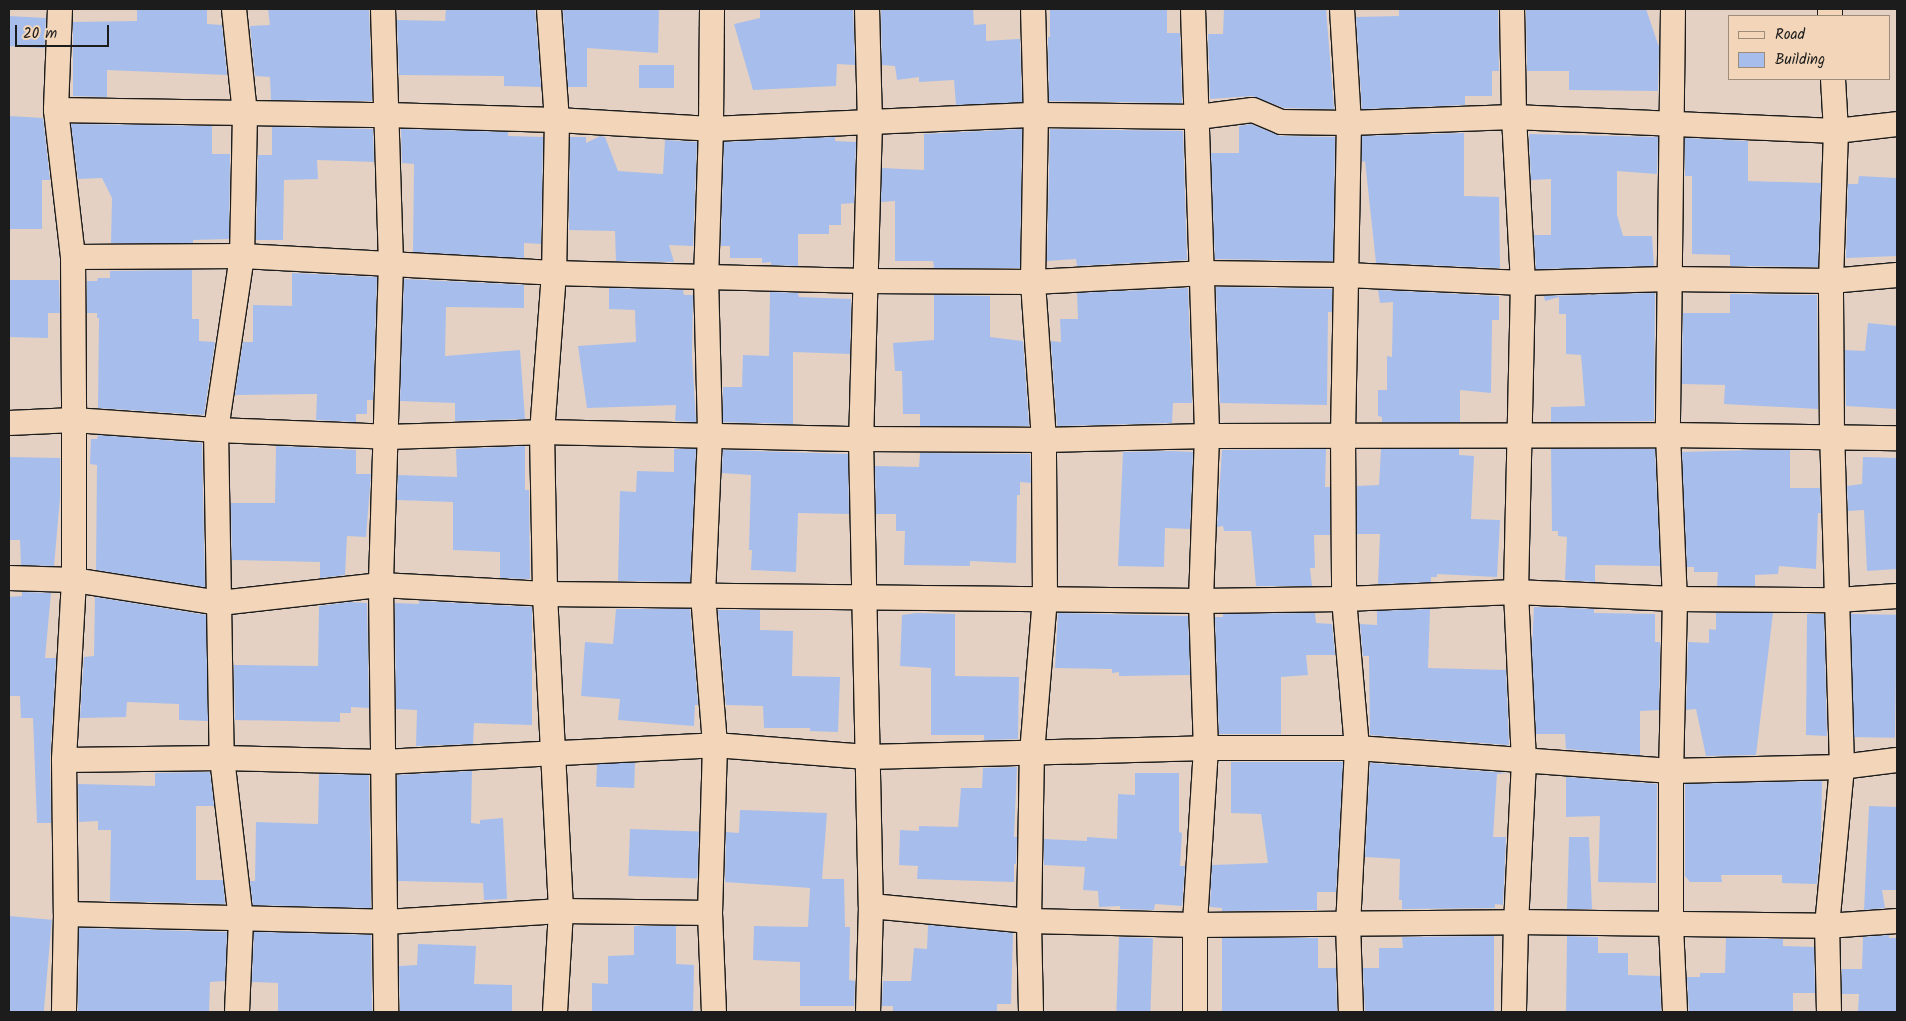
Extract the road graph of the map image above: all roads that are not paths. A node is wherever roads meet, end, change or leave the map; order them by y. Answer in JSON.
{"nodes":[{"id":1,"x":60,"y":9,"type":"edge"},
{"id":2,"x":234,"y":9,"type":"edge"},
{"id":3,"x":383,"y":9,"type":"edge"},
{"id":4,"x":549,"y":9,"type":"edge"},
{"id":5,"x":712,"y":9,"type":"edge"},
{"id":6,"x":867,"y":9,"type":"edge"},
{"id":7,"x":1033,"y":9,"type":"edge"},
{"id":8,"x":1193,"y":9,"type":"edge"},
{"id":9,"x":1342,"y":9,"type":"edge"},
{"id":10,"x":1512,"y":9,"type":"edge"},
{"id":11,"x":1674,"y":9,"type":"edge"},
{"id":12,"x":1834,"y":80,"type":"edge"},
{"id":13,"x":56,"y":110,"type":"junction"},
{"id":14,"x":246,"y":114,"type":"junction"},
{"id":15,"x":387,"y":115,"type":"junction"},
{"id":16,"x":1036,"y":115,"type":"junction"},
{"id":17,"x":1198,"y":117,"type":"junction"},
{"id":18,"x":1514,"y":117,"type":"junction"},
{"id":19,"x":557,"y":120,"type":"junction"},
{"id":20,"x":870,"y":122,"type":"junction"},
{"id":21,"x":1349,"y":123,"type":"junction"},
{"id":22,"x":1671,"y":124,"type":"junction"},
{"id":23,"x":1897,"y":124,"type":"edge"},
{"id":24,"x":711,"y":129,"type":"junction"},
{"id":25,"x":1836,"y":131,"type":"junction"},
{"id":26,"x":242,"y":256,"type":"junction"},
{"id":27,"x":73,"y":257,"type":"junction"},
{"id":28,"x":391,"y":264,"type":"junction"},
{"id":29,"x":554,"y":273,"type":"junction"},
{"id":30,"x":1202,"y":273,"type":"junction"},
{"id":31,"x":1346,"y":275,"type":"junction"},
{"id":32,"x":1897,"y":275,"type":"edge"},
{"id":33,"x":706,"y":278,"type":"junction"},
{"id":34,"x":1669,"y":279,"type":"junction"},
{"id":35,"x":864,"y":281,"type":"junction"},
{"id":36,"x":1831,"y":281,"type":"junction"},
{"id":37,"x":1033,"y":282,"type":"junction"},
{"id":38,"x":1523,"y":284,"type":"junction"},
{"id":39,"x":74,"y":420,"type":"junction"},
{"id":40,"x":9,"y":423,"type":"edge"},
{"id":41,"x":216,"y":430,"type":"junction"},
{"id":42,"x":542,"y":432,"type":"junction"},
{"id":43,"x":710,"y":435,"type":"junction"},
{"id":44,"x":1668,"y":435,"type":"junction"},
{"id":45,"x":1207,"y":436,"type":"junction"},
{"id":46,"x":1343,"y":436,"type":"junction"},
{"id":47,"x":1521,"y":436,"type":"junction"},
{"id":48,"x":1832,"y":436,"type":"junction"},
{"id":49,"x":387,"y":437,"type":"junction"},
{"id":50,"x":1897,"y":438,"type":"edge"},
{"id":51,"x":861,"y":439,"type":"junction"},
{"id":52,"x":1044,"y":440,"type":"junction"},
{"id":53,"x":9,"y":578,"type":"edge"},
{"id":54,"x":74,"y":580,"type":"junction"},
{"id":55,"x":381,"y":585,"type":"junction"},
{"id":56,"x":1516,"y":592,"type":"junction"},
{"id":57,"x":545,"y":594,"type":"junction"},
{"id":58,"x":703,"y":595,"type":"junction"},
{"id":59,"x":864,"y":596,"type":"junction"},
{"id":60,"x":1897,"y":596,"type":"edge"},
{"id":61,"x":1045,"y":598,"type":"junction"},
{"id":62,"x":1344,"y":599,"type":"junction"},
{"id":63,"x":1675,"y":599,"type":"junction"},
{"id":64,"x":1838,"y":600,"type":"junction"},
{"id":65,"x":1201,"y":601,"type":"junction"},
{"id":66,"x":220,"y":603,"type":"junction"},
{"id":67,"x":715,"y":745,"type":"junction"},
{"id":68,"x":1206,"y":748,"type":"junction"},
{"id":69,"x":1357,"y":748,"type":"junction"},
{"id":70,"x":553,"y":753,"type":"junction"},
{"id":71,"x":1032,"y":753,"type":"junction"},
{"id":72,"x":867,"y":757,"type":"junction"},
{"id":73,"x":222,"y":758,"type":"junction"},
{"id":74,"x":64,"y":760,"type":"junction"},
{"id":75,"x":1897,"y":760,"type":"edge"},
{"id":76,"x":1524,"y":761,"type":"junction"},
{"id":77,"x":382,"y":762,"type":"junction"},
{"id":78,"x":1842,"y":767,"type":"junction"},
{"id":79,"x":1671,"y":771,"type":"junction"},
{"id":80,"x":871,"y":906,"type":"junction"},
{"id":81,"x":561,"y":911,"type":"junction"},
{"id":82,"x":710,"y":913,"type":"junction"},
{"id":83,"x":66,"y":914,"type":"junction"},
{"id":84,"x":241,"y":920,"type":"junction"},
{"id":85,"x":1029,"y":921,"type":"junction"},
{"id":86,"x":1897,"y":921,"type":"edge"},
{"id":87,"x":386,"y":922,"type":"junction"},
{"id":88,"x":1516,"y":922,"type":"junction"},
{"id":89,"x":1348,"y":923,"type":"junction"},
{"id":90,"x":1195,"y":926,"type":"junction"},
{"id":91,"x":1671,"y":926,"type":"junction"},
{"id":92,"x":1827,"y":926,"type":"junction"},
{"id":93,"x":64,"y":1012,"type":"edge"},
{"id":94,"x":237,"y":1012,"type":"edge"},
{"id":95,"x":386,"y":1012,"type":"edge"},
{"id":96,"x":555,"y":1012,"type":"edge"},
{"id":97,"x":714,"y":1012,"type":"edge"},
{"id":98,"x":868,"y":1012,"type":"edge"},
{"id":99,"x":1031,"y":1012,"type":"edge"},
{"id":100,"x":1195,"y":1012,"type":"edge"},
{"id":101,"x":1351,"y":1012,"type":"edge"},
{"id":102,"x":1514,"y":1012,"type":"edge"},
{"id":103,"x":1675,"y":1012,"type":"edge"},
{"id":104,"x":1829,"y":1012,"type":"edge"}],
"edges":[{"from":1,"to":13,"type":"street"},
{"from":2,"to":14,"type":"street"},
{"from":3,"to":15,"type":"street"},
{"from":4,"to":19,"type":"street"},
{"from":5,"to":24,"type":"street"},
{"from":6,"to":20,"type":"street"},
{"from":7,"to":16,"type":"street"},
{"from":8,"to":17,"type":"street"},
{"from":9,"to":21,"type":"street"},
{"from":10,"to":18,"type":"street"},
{"from":11,"to":22,"type":"street"},
{"from":12,"to":25,"type":"street"},
{"from":13,"to":14,"type":"street"},
{"from":13,"to":27,"type":"street"},
{"from":14,"to":15,"type":"street"},
{"from":14,"to":26,"type":"street"},
{"from":15,"to":19,"type":"street"},
{"from":15,"to":28,"type":"street"},
{"from":16,"to":17,"type":"street"},
{"from":16,"to":20,"type":"street"},
{"from":16,"to":37,"type":"street"},
{"from":17,"to":21,"type":"street"},
{"from":17,"to":30,"type":"street"},
{"from":18,"to":21,"type":"street"},
{"from":18,"to":22,"type":"street"},
{"from":18,"to":38,"type":"street"},
{"from":19,"to":24,"type":"street"},
{"from":19,"to":29,"type":"street"},
{"from":20,"to":24,"type":"street"},
{"from":20,"to":35,"type":"street"},
{"from":21,"to":31,"type":"street"},
{"from":22,"to":25,"type":"street"},
{"from":22,"to":34,"type":"street"},
{"from":23,"to":25,"type":"street"},
{"from":24,"to":33,"type":"street"},
{"from":25,"to":36,"type":"street"},
{"from":26,"to":27,"type":"street"},
{"from":26,"to":28,"type":"street"},
{"from":26,"to":41,"type":"street"},
{"from":27,"to":39,"type":"street"},
{"from":28,"to":29,"type":"street"},
{"from":28,"to":49,"type":"street"},
{"from":29,"to":33,"type":"street"},
{"from":29,"to":42,"type":"street"},
{"from":30,"to":31,"type":"street"},
{"from":30,"to":37,"type":"street"},
{"from":30,"to":45,"type":"street"},
{"from":31,"to":38,"type":"street"},
{"from":31,"to":46,"type":"street"},
{"from":32,"to":36,"type":"street"},
{"from":33,"to":35,"type":"street"},
{"from":33,"to":43,"type":"street"},
{"from":34,"to":36,"type":"street"},
{"from":34,"to":38,"type":"street"},
{"from":34,"to":44,"type":"street"},
{"from":35,"to":37,"type":"street"},
{"from":35,"to":51,"type":"street"},
{"from":36,"to":48,"type":"street"},
{"from":37,"to":52,"type":"street"},
{"from":38,"to":47,"type":"street"},
{"from":39,"to":40,"type":"street"},
{"from":39,"to":41,"type":"street"},
{"from":39,"to":54,"type":"street"},
{"from":41,"to":49,"type":"street"},
{"from":41,"to":66,"type":"street"},
{"from":42,"to":43,"type":"street"},
{"from":42,"to":49,"type":"street"},
{"from":42,"to":57,"type":"street"},
{"from":43,"to":51,"type":"street"},
{"from":43,"to":58,"type":"street"},
{"from":44,"to":47,"type":"street"},
{"from":44,"to":48,"type":"street"},
{"from":44,"to":63,"type":"street"},
{"from":45,"to":46,"type":"street"},
{"from":45,"to":52,"type":"street"},
{"from":45,"to":65,"type":"street"},
{"from":46,"to":47,"type":"street"},
{"from":46,"to":62,"type":"street"},
{"from":47,"to":56,"type":"street"},
{"from":48,"to":50,"type":"street"},
{"from":48,"to":64,"type":"street"},
{"from":49,"to":55,"type":"street"},
{"from":51,"to":52,"type":"street"},
{"from":51,"to":59,"type":"street"},
{"from":52,"to":61,"type":"street"},
{"from":53,"to":54,"type":"street"},
{"from":54,"to":66,"type":"street"},
{"from":54,"to":74,"type":"street"},
{"from":55,"to":57,"type":"street"},
{"from":55,"to":66,"type":"street"},
{"from":55,"to":77,"type":"street"},
{"from":56,"to":62,"type":"street"},
{"from":56,"to":63,"type":"street"},
{"from":56,"to":76,"type":"street"},
{"from":57,"to":58,"type":"street"},
{"from":57,"to":70,"type":"street"},
{"from":58,"to":59,"type":"street"},
{"from":58,"to":67,"type":"street"},
{"from":59,"to":61,"type":"street"},
{"from":59,"to":72,"type":"street"},
{"from":60,"to":64,"type":"street"},
{"from":61,"to":65,"type":"street"},
{"from":61,"to":71,"type":"street"},
{"from":62,"to":65,"type":"street"},
{"from":62,"to":69,"type":"street"},
{"from":63,"to":64,"type":"street"},
{"from":63,"to":79,"type":"street"},
{"from":64,"to":78,"type":"street"},
{"from":65,"to":68,"type":"street"},
{"from":66,"to":73,"type":"street"},
{"from":67,"to":70,"type":"street"},
{"from":67,"to":72,"type":"street"},
{"from":67,"to":82,"type":"street"},
{"from":68,"to":69,"type":"street"},
{"from":68,"to":71,"type":"street"},
{"from":68,"to":90,"type":"street"},
{"from":69,"to":76,"type":"street"},
{"from":69,"to":89,"type":"street"},
{"from":70,"to":77,"type":"street"},
{"from":70,"to":81,"type":"street"},
{"from":71,"to":72,"type":"street"},
{"from":71,"to":85,"type":"street"},
{"from":72,"to":80,"type":"street"},
{"from":73,"to":74,"type":"street"},
{"from":73,"to":77,"type":"street"},
{"from":73,"to":84,"type":"street"},
{"from":74,"to":83,"type":"street"},
{"from":75,"to":78,"type":"street"},
{"from":76,"to":79,"type":"street"},
{"from":76,"to":88,"type":"street"},
{"from":77,"to":87,"type":"street"},
{"from":78,"to":79,"type":"street"},
{"from":78,"to":92,"type":"street"},
{"from":79,"to":91,"type":"street"},
{"from":80,"to":85,"type":"street"},
{"from":80,"to":98,"type":"street"},
{"from":81,"to":82,"type":"street"},
{"from":81,"to":87,"type":"street"},
{"from":81,"to":96,"type":"street"},
{"from":82,"to":97,"type":"street"},
{"from":83,"to":84,"type":"street"},
{"from":83,"to":93,"type":"street"},
{"from":84,"to":87,"type":"street"},
{"from":84,"to":94,"type":"street"},
{"from":85,"to":90,"type":"street"},
{"from":85,"to":99,"type":"street"},
{"from":86,"to":92,"type":"street"},
{"from":87,"to":95,"type":"street"},
{"from":88,"to":89,"type":"street"},
{"from":88,"to":91,"type":"street"},
{"from":88,"to":102,"type":"street"},
{"from":89,"to":90,"type":"street"},
{"from":89,"to":101,"type":"street"},
{"from":90,"to":100,"type":"street"},
{"from":91,"to":92,"type":"street"},
{"from":91,"to":103,"type":"street"},
{"from":92,"to":104,"type":"street"}]}
